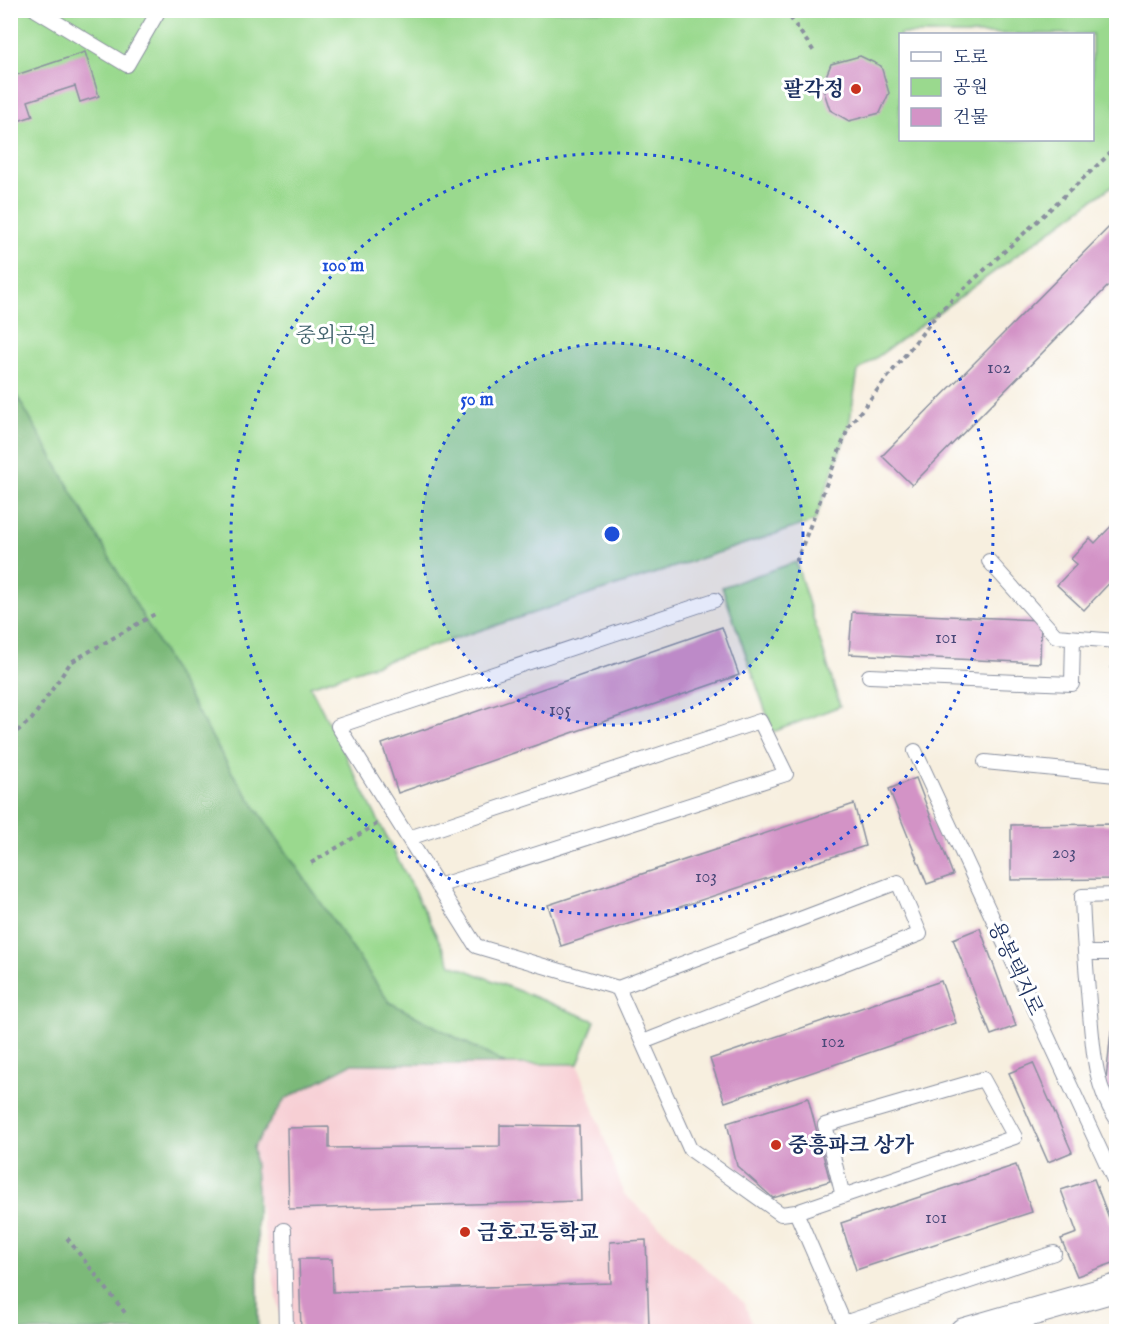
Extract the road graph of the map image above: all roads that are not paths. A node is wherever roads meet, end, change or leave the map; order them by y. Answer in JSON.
{"nodes":[{"id":1,"x":36,"y":10,"type":"edge"},
{"id":2,"x":159,"y":10,"type":"edge"},
{"id":3,"x":989,"y":561,"type":"dead end"},
{"id":4,"x":715,"y":600,"type":"dead end"},
{"id":5,"x":1073,"y":638,"type":"junction"},
{"id":6,"x":1116,"y":641,"type":"edge"},
{"id":7,"x":869,"y":676,"type":"dead end"},
{"id":8,"x":915,"y":752,"type":"dead end"},
{"id":9,"x":985,"y":762,"type":"dead end"},
{"id":10,"x":1116,"y":775,"type":"edge"},
{"id":11,"x":408,"y":838,"type":"junction"},
{"id":12,"x":438,"y":886,"type":"junction"},
{"id":13,"x":1116,"y":896,"type":"edge"},
{"id":14,"x":1116,"y":952,"type":"edge"},
{"id":15,"x":1084,"y":953,"type":"junction"},
{"id":16,"x":618,"y":988,"type":"junction"},
{"id":17,"x":642,"y":1042,"type":"junction"},
{"id":18,"x":1111,"y":1098,"type":"edge"},
{"id":19,"x":1116,"y":1118,"type":"edge"},
{"id":20,"x":1116,"y":1184,"type":"edge"},
{"id":21,"x":843,"y":1196,"type":"junction"},
{"id":22,"x":796,"y":1212,"type":"junction"},
{"id":23,"x":284,"y":1230,"type":"dead end"},
{"id":24,"x":1054,"y":1253,"type":"dead end"},
{"id":25,"x":1116,"y":1288,"type":"edge"},
{"id":26,"x":846,"y":1327,"type":"edge"},
{"id":27,"x":286,"y":1332,"type":"edge"},
{"id":28,"x":963,"y":1332,"type":"edge"}],
"edges":[{"from":1,"to":2,"type":"lane"},
{"from":3,"to":5,"type":"lane"},
{"from":4,"to":11,"type":"lane"},
{"from":5,"to":6,"type":"lane"},
{"from":5,"to":7,"type":"lane"},
{"from":8,"to":20,"type":"lane","name":"용봉택지로"},
{"from":9,"to":10,"type":"lane"},
{"from":11,"to":12,"type":"lane"},
{"from":11,"to":12,"type":"lane"},
{"from":12,"to":16,"type":"lane"},
{"from":13,"to":15,"type":"lane"},
{"from":14,"to":15,"type":"lane"},
{"from":15,"to":18,"type":"lane"},
{"from":16,"to":17,"type":"lane"},
{"from":16,"to":17,"type":"lane"},
{"from":17,"to":22,"type":"lane"},
{"from":18,"to":19,"type":"lane"},
{"from":21,"to":21,"type":"lane"},
{"from":21,"to":22,"type":"lane"},
{"from":22,"to":26,"type":"lane"},
{"from":23,"to":27,"type":"lane"},
{"from":24,"to":26,"type":"lane"},
{"from":25,"to":28,"type":"street"}]}
